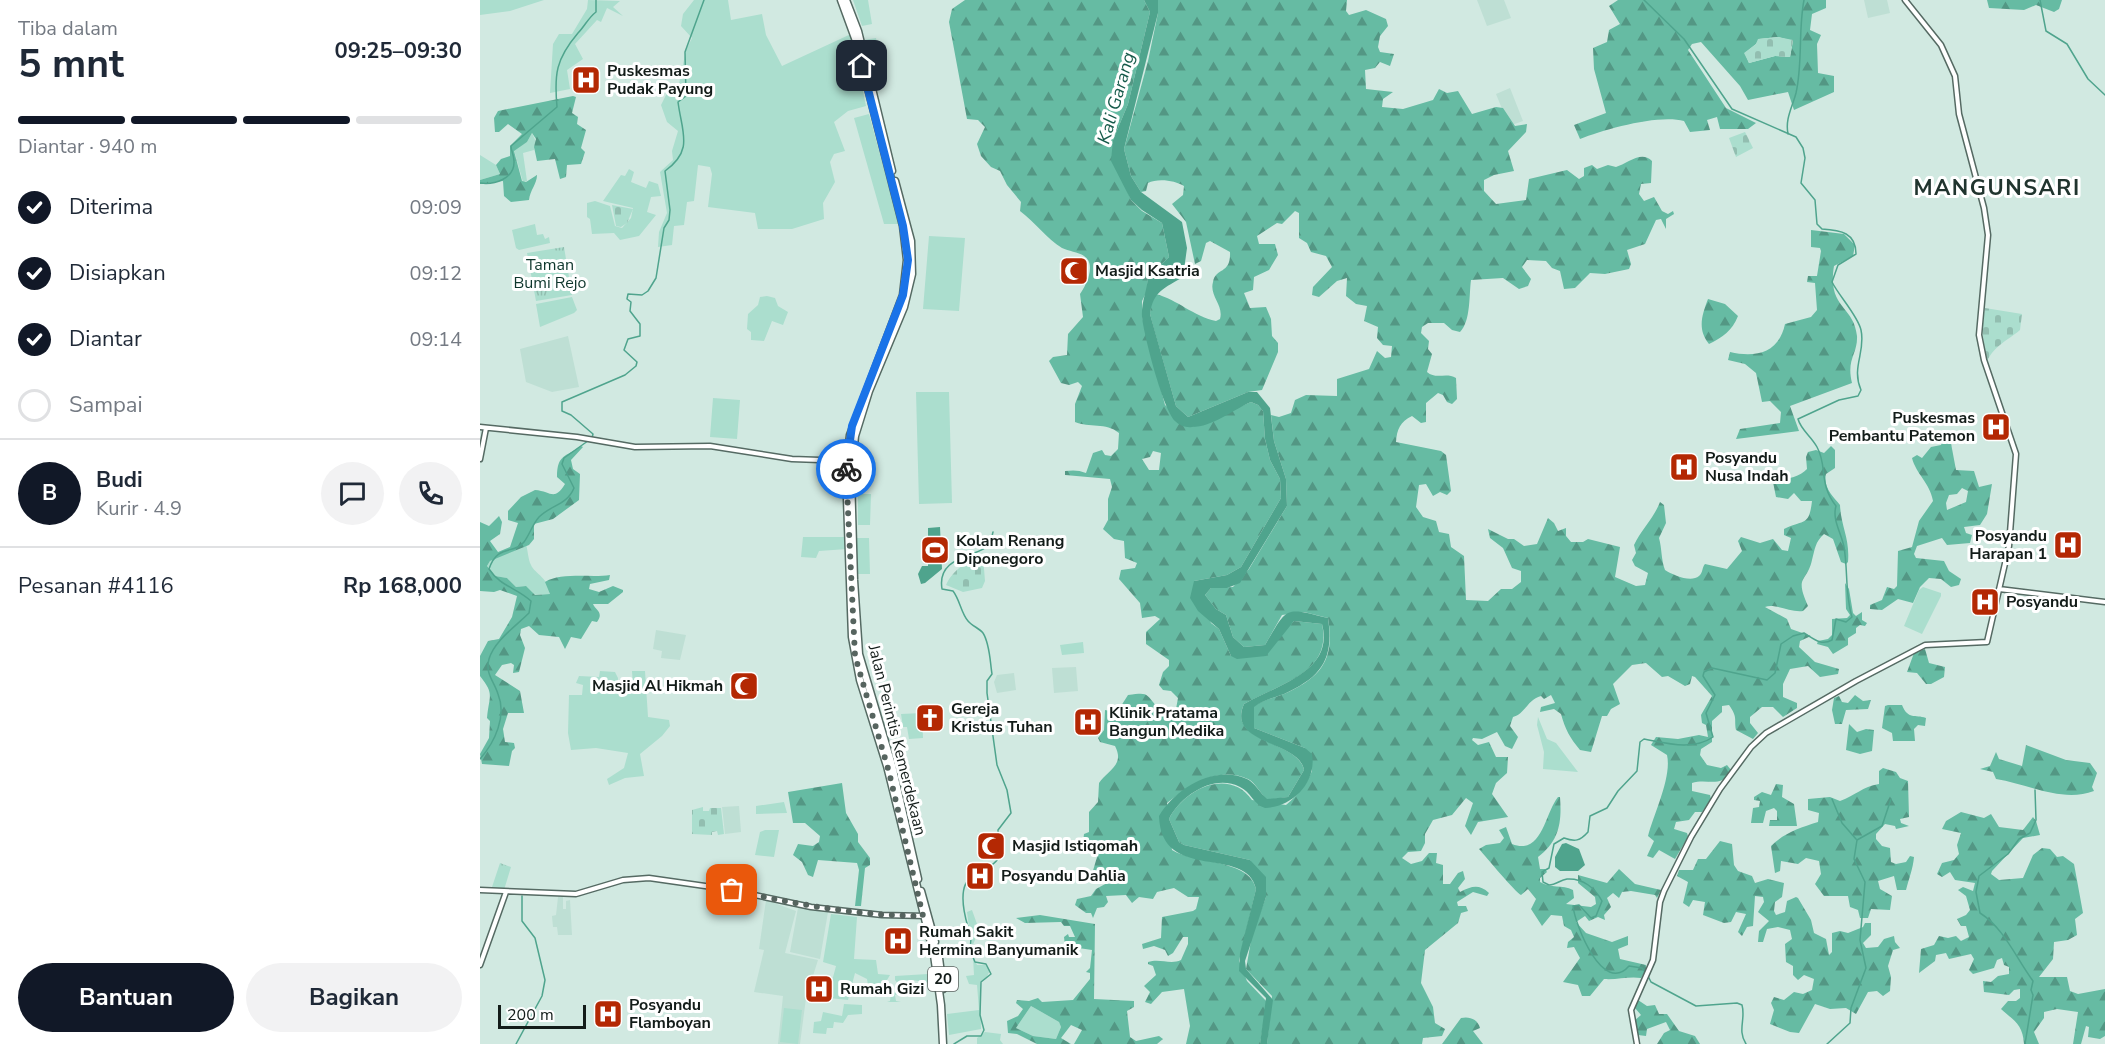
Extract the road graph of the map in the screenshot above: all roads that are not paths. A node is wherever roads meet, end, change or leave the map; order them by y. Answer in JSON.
{"nodes":[{"id":1,"x":841,"y":0,"type":"edge"},
{"id":2,"x":846,"y":0,"type":"edge"},
{"id":3,"x":1905,"y":0,"type":"edge"},
{"id":4,"x":892,"y":176,"type":"junction"},
{"id":5,"x":480,"y":427,"type":"edge"},
{"id":6,"x":486,"y":428,"type":"junction"},
{"id":7,"x":480,"y":459,"type":"edge"},
{"id":8,"x":849,"y":462,"type":"junction"},
{"id":9,"x":1999,"y":589,"type":"junction"},
{"id":10,"x":2105,"y":602,"type":"edge"},
{"id":11,"x":480,"y":890,"type":"edge"},
{"id":12,"x":506,"y":892,"type":"junction"},
{"id":13,"x":925,"y":916,"type":"junction"},
{"id":14,"x":480,"y":965,"type":"edge"},
{"id":15,"x":945,"y":1044,"type":"edge"},
{"id":16,"x":1637,"y":1044,"type":"edge"}],
"edges":[{"from":1,"to":4,"type":"highway","name":"Jalan Perintis Kemerdekaan","number":"20"},
{"from":2,"to":4,"type":"highway","name":"Jalan Perintis Kemerdekaan","number":"20"},
{"from":3,"to":9,"type":"main road"},
{"from":4,"to":8,"type":"highway","name":"Jalan Perintis Kemerdekaan","number":"20"},
{"from":5,"to":6,"type":"main road"},
{"from":6,"to":7,"type":"main road"},
{"from":6,"to":8,"type":"main road"},
{"from":8,"to":13,"type":"highway","name":"Jalan Perintis Kemerdekaan","number":"20"},
{"from":9,"to":10,"type":"main road"},
{"from":9,"to":16,"type":"main road"},
{"from":11,"to":12,"type":"main road"},
{"from":12,"to":13,"type":"main road"},
{"from":12,"to":14,"type":"main road"},
{"from":13,"to":15,"type":"highway","number":"20"}]}
